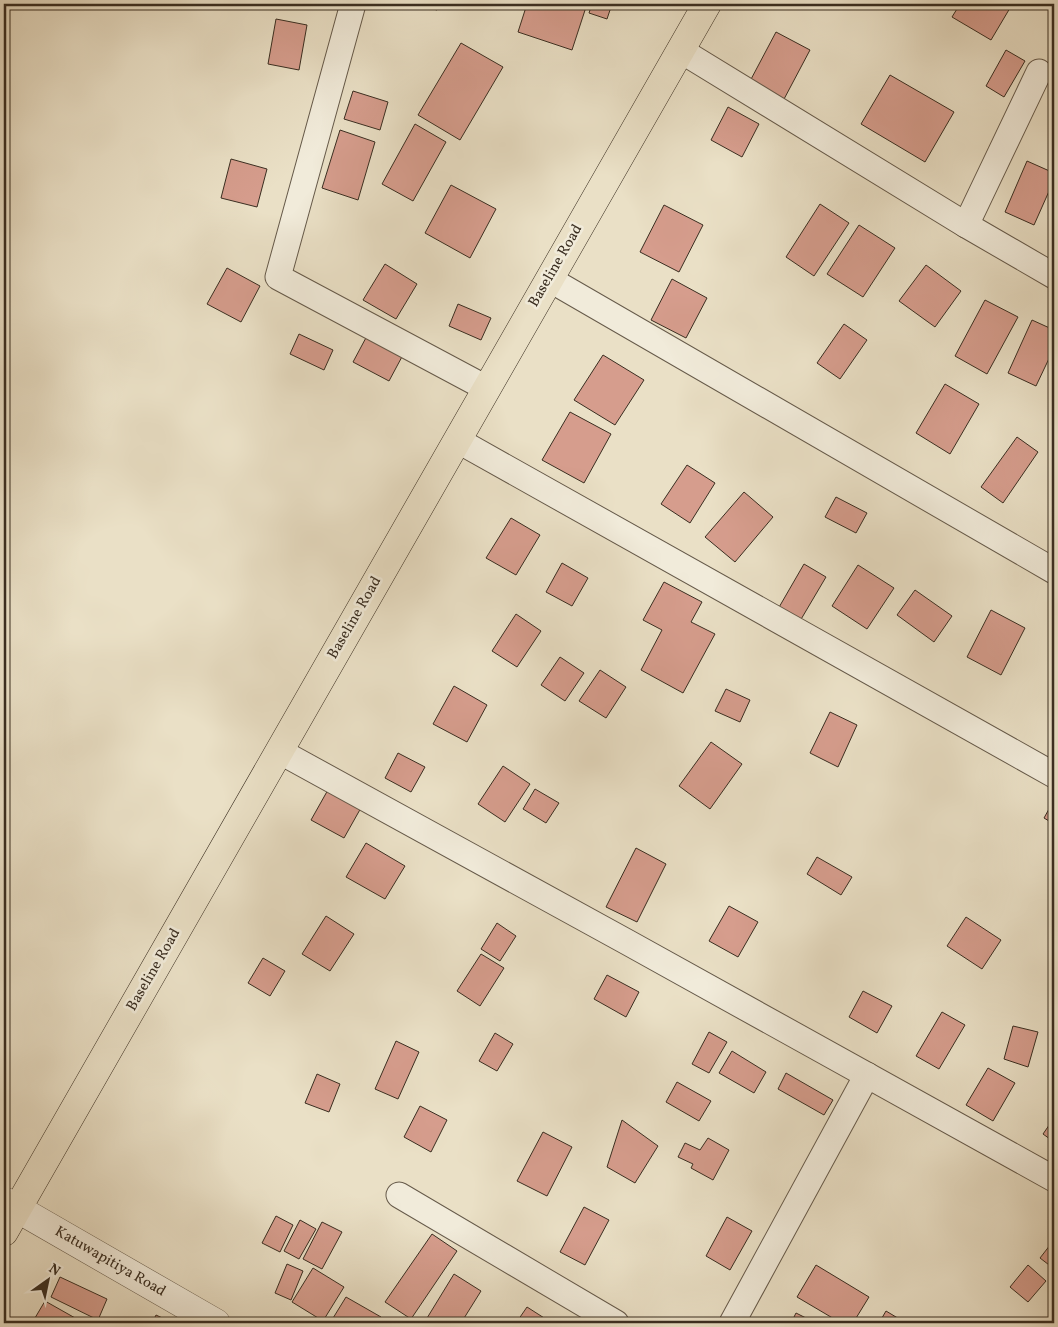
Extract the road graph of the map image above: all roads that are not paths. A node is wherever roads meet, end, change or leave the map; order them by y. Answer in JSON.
{"nodes":[{"id":1,"x":353,"y":4,"type":"edge"},
{"id":2,"x":707,"y":4,"type":"edge"},
{"id":3,"x":680,"y":50,"type":"junction"},
{"id":4,"x":1040,"y":72,"type":"dead end"},
{"id":5,"x":966,"y":225,"type":"junction"},
{"id":6,"x":1054,"y":276,"type":"edge"},
{"id":7,"x":549,"y":279,"type":"junction"},
{"id":8,"x":486,"y":388,"type":"junction"},
{"id":9,"x":457,"y":440,"type":"junction"},
{"id":10,"x":1054,"y":571,"type":"edge"},
{"id":11,"x":279,"y":751,"type":"junction"},
{"id":12,"x":1054,"y":775,"type":"edge"},
{"id":13,"x":867,"y":1075,"type":"junction"},
{"id":14,"x":1054,"y":1179,"type":"edge"},
{"id":15,"x":399,"y":1195,"type":"dead end"},
{"id":16,"x":10,"y":1205,"type":"edge"},
{"id":17,"x":4,"y":1232,"type":"edge"},
{"id":18,"x":216,"y":1323,"type":"edge"},
{"id":19,"x":616,"y":1323,"type":"edge"},
{"id":20,"x":732,"y":1323,"type":"edge"}],
"edges":[{"from":1,"to":8,"type":"street"},
{"from":2,"to":3,"type":"main road","name":"Baseline Road"},
{"from":3,"to":5,"type":"street"},
{"from":3,"to":7,"type":"main road","name":"Baseline Road"},
{"from":4,"to":5,"type":"street"},
{"from":5,"to":6,"type":"street"},
{"from":7,"to":8,"type":"main road","name":"Baseline Road"},
{"from":7,"to":10,"type":"street"},
{"from":8,"to":9,"type":"main road","name":"Baseline Road"},
{"from":9,"to":11,"type":"main road","name":"Baseline Road"},
{"from":9,"to":12,"type":"street"},
{"from":11,"to":13,"type":"street"},
{"from":11,"to":16,"type":"main road","name":"Baseline Road"},
{"from":13,"to":14,"type":"street"},
{"from":13,"to":20,"type":"street"},
{"from":15,"to":19,"type":"street"},
{"from":16,"to":17,"type":"main road","name":"Baseline Road"},
{"from":16,"to":18,"type":"street","name":"Katuwapitiya Road"}]}
